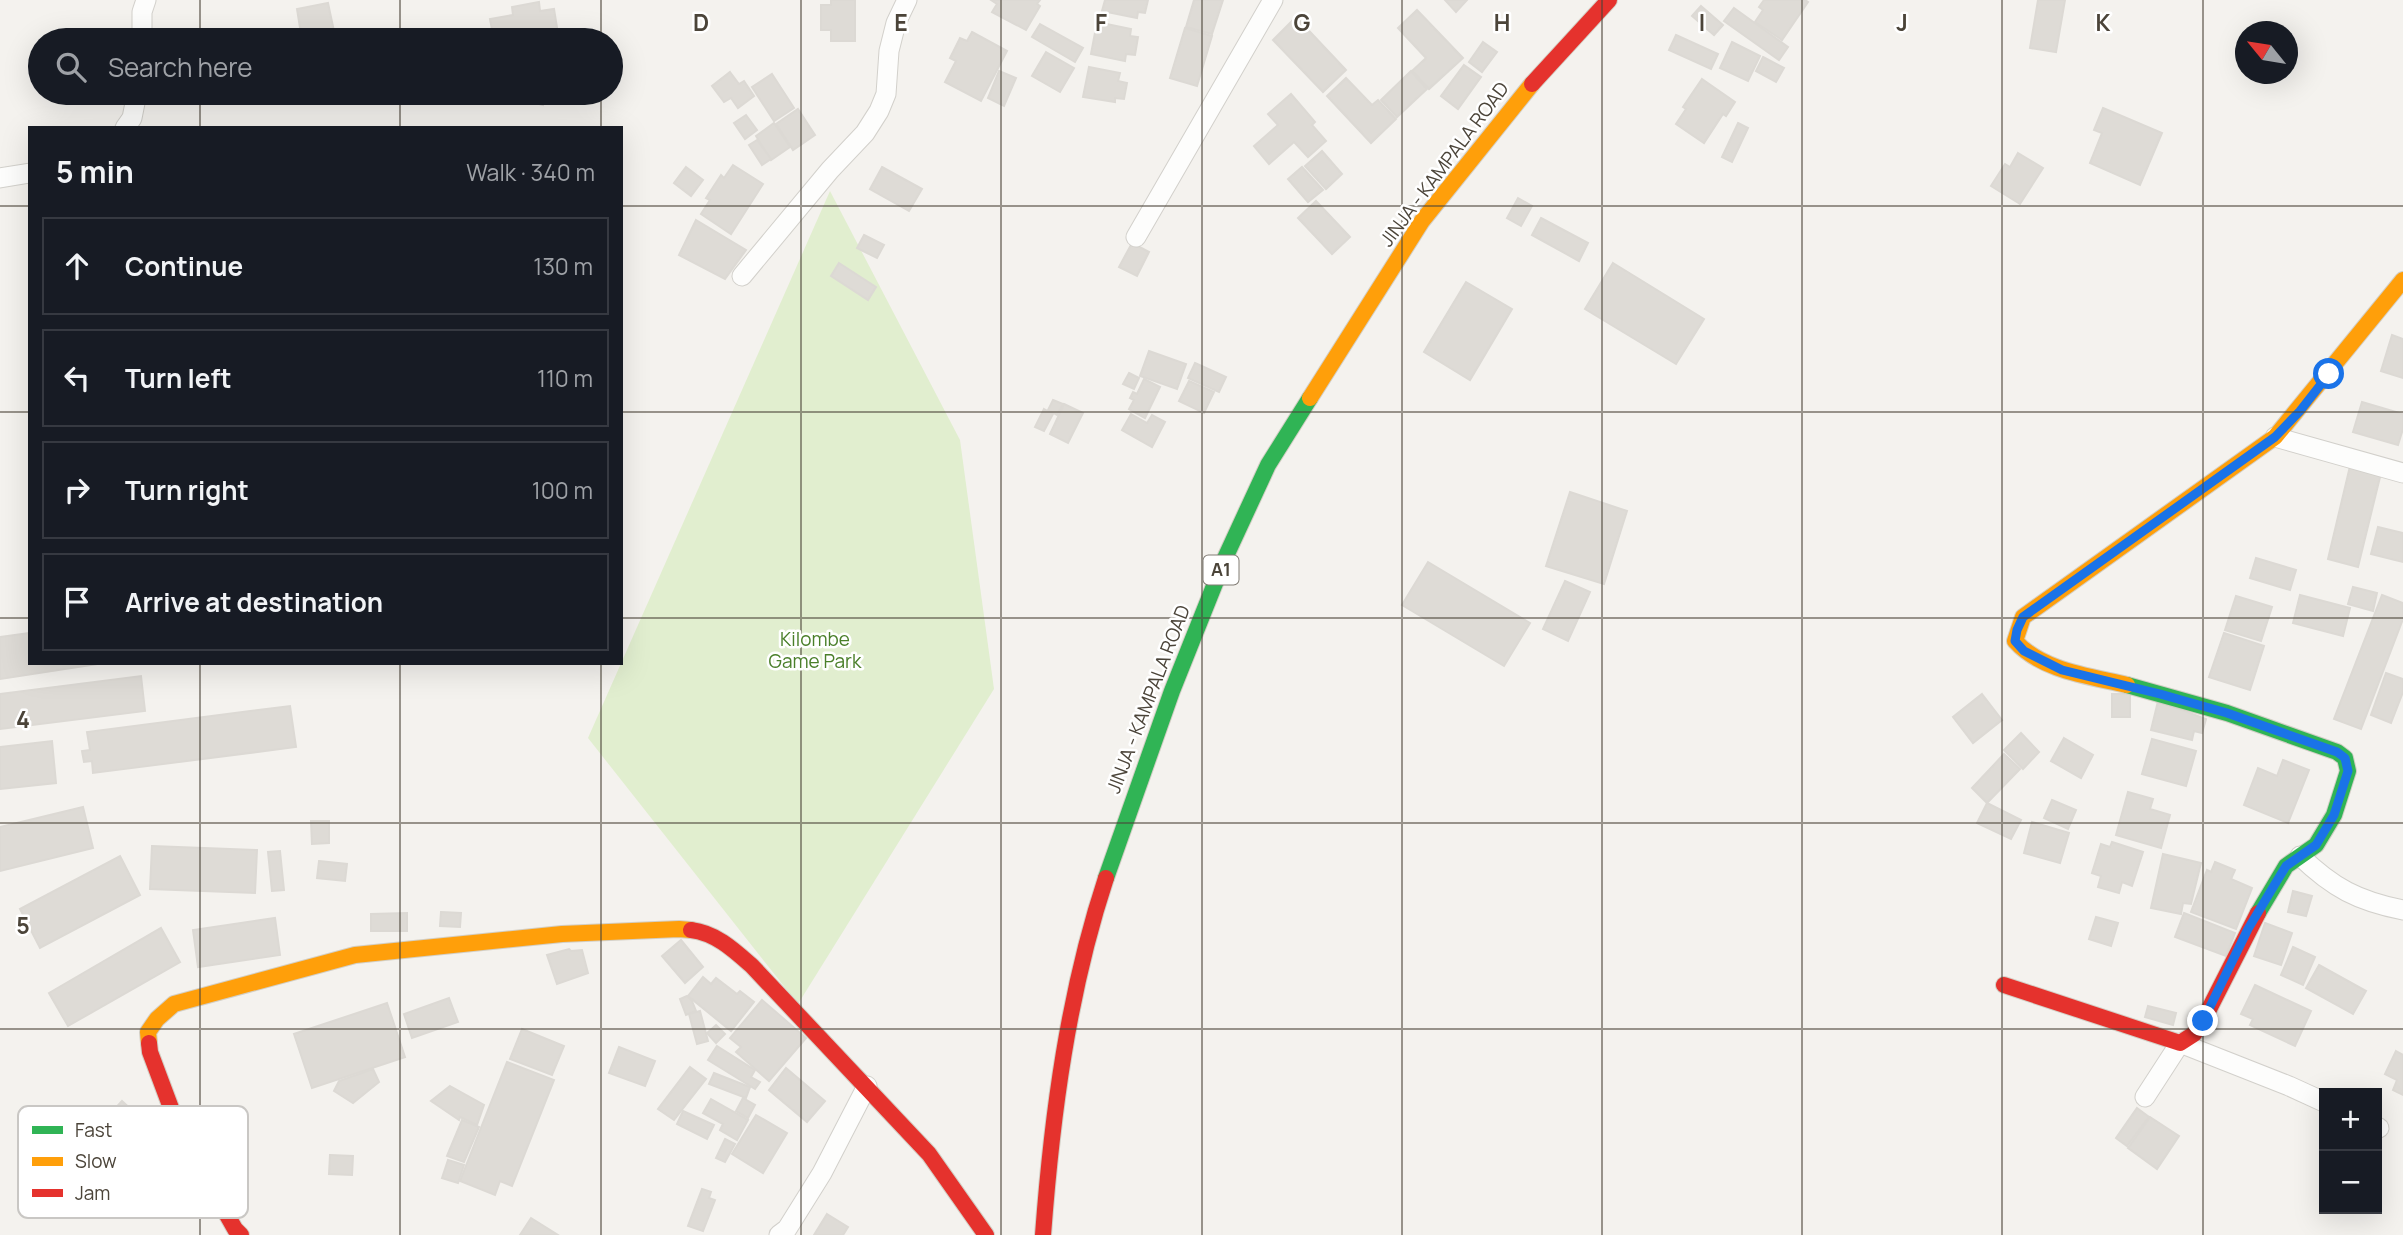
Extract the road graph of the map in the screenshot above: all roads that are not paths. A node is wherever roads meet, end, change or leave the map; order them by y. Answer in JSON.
{"nodes":[{"id":1,"x":146,"y":0,"type":"edge"},
{"id":2,"x":907,"y":0,"type":"edge"},
{"id":3,"x":1273,"y":0,"type":"edge"},
{"id":4,"x":1609,"y":0,"type":"edge"},
{"id":5,"x":142,"y":28,"type":"edge"},
{"id":6,"x":135,"y":105,"type":"edge"},
{"id":7,"x":126,"y":126,"type":"edge"},
{"id":8,"x":28,"y":173,"type":"edge"},
{"id":9,"x":0,"y":178,"type":"edge"},
{"id":10,"x":1136,"y":237,"type":"dead end"},
{"id":11,"x":742,"y":276,"type":"dead end"},
{"id":12,"x":2403,"y":280,"type":"edge"},
{"id":13,"x":2275,"y":437,"type":"junction"},
{"id":14,"x":2403,"y":473,"type":"edge"},
{"id":15,"x":2300,"y":856,"type":"junction"},
{"id":16,"x":2403,"y":910,"type":"edge"},
{"id":17,"x":2004,"y":985,"type":"dead end"},
{"id":18,"x":2180,"y":1043,"type":"junction"},
{"id":19,"x":867,"y":1086,"type":"junction"},
{"id":20,"x":2145,"y":1097,"type":"dead end"},
{"id":21,"x":2319,"y":1100,"type":"edge"},
{"id":22,"x":170,"y":1106,"type":"edge"},
{"id":23,"x":228,"y":1218,"type":"edge"},
{"id":24,"x":241,"y":1235,"type":"edge"},
{"id":25,"x":779,"y":1235,"type":"edge"},
{"id":26,"x":986,"y":1235,"type":"edge"},
{"id":27,"x":1043,"y":1235,"type":"edge"}],
"edges":[{"from":1,"to":5,"type":"street"},
{"from":2,"to":11,"type":"street"},
{"from":3,"to":10,"type":"street"},
{"from":4,"to":27,"type":"main road","name":"JINJA - KAMPALA ROAD","number":"A1"},
{"from":6,"to":7,"type":"street"},
{"from":8,"to":9,"type":"street"},
{"from":12,"to":13,"type":"main road"},
{"from":13,"to":14,"type":"street"},
{"from":13,"to":15,"type":"main road"},
{"from":15,"to":16,"type":"street"},
{"from":15,"to":18,"type":"main road"},
{"from":17,"to":18,"type":"main road"},
{"from":18,"to":20,"type":"street"},
{"from":18,"to":21,"type":"street"},
{"from":19,"to":22,"type":"main road"},
{"from":19,"to":25,"type":"street"},
{"from":19,"to":26,"type":"main road"},
{"from":23,"to":24,"type":"main road"}]}
